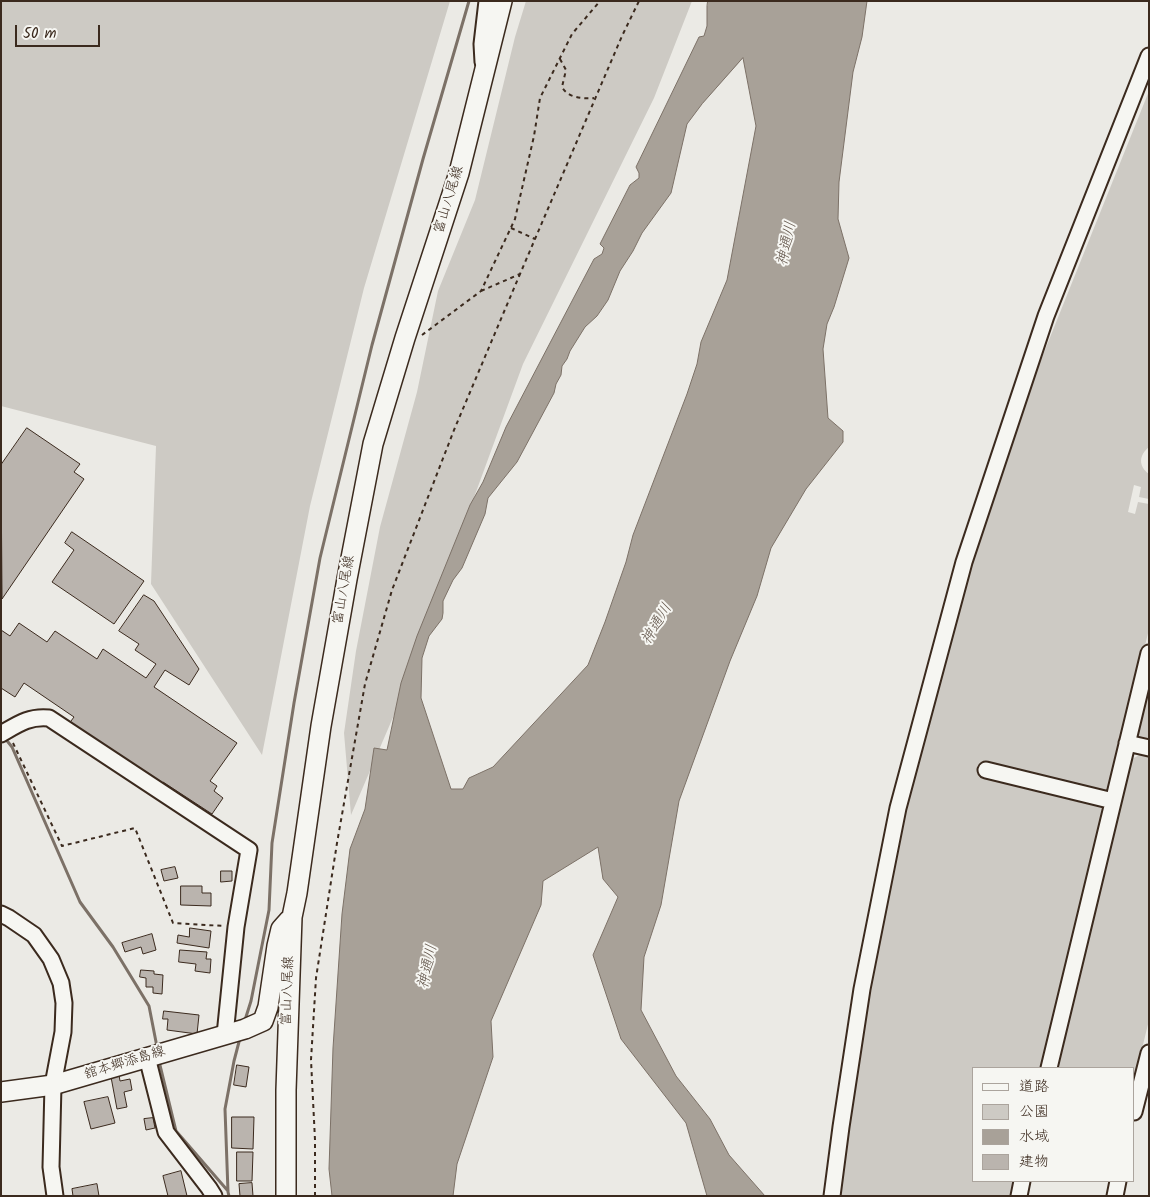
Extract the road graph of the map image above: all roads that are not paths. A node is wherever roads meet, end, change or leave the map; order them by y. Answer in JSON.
{"nodes":[{"id":1,"x":487,"y":1,"type":"edge"},
{"id":2,"x":502,"y":1,"type":"edge"},
{"id":3,"x":1149,"y":56,"type":"edge"},
{"id":4,"x":484,"y":74,"type":"junction"},
{"id":5,"x":1149,"y":653,"type":"edge"},
{"id":6,"x":4,"y":732,"type":"edge"},
{"id":7,"x":1127,"y":743,"type":"junction"},
{"id":8,"x":1149,"y":748,"type":"edge"},
{"id":9,"x":986,"y":770,"type":"dead end"},
{"id":10,"x":1113,"y":801,"type":"junction"},
{"id":11,"x":1,"y":914,"type":"edge"},
{"id":12,"x":292,"y":917,"type":"junction"},
{"id":13,"x":238,"y":1031,"type":"junction"},
{"id":14,"x":1149,"y":1053,"type":"edge"},
{"id":15,"x":147,"y":1057,"type":"junction"},
{"id":16,"x":1049,"y":1067,"type":"edge"},
{"id":17,"x":53,"y":1085,"type":"junction"},
{"id":18,"x":1,"y":1092,"type":"edge"},
{"id":19,"x":1135,"y":1108,"type":"edge"},
{"id":20,"x":1022,"y":1182,"type":"edge"},
{"id":21,"x":1118,"y":1182,"type":"edge"},
{"id":22,"x":55,"y":1196,"type":"edge"},
{"id":23,"x":214,"y":1196,"type":"edge"},
{"id":24,"x":286,"y":1196,"type":"edge"},
{"id":25,"x":832,"y":1196,"type":"edge"},
{"id":26,"x":1019,"y":1196,"type":"edge"},
{"id":27,"x":1115,"y":1196,"type":"edge"}],
"edges":[{"from":1,"to":4,"type":"street"},
{"from":2,"to":4,"type":"main road","name":"富山八尾線"},
{"from":3,"to":25,"type":"street"},
{"from":4,"to":12,"type":"main road","name":"富山八尾線"},
{"from":5,"to":7,"type":"street"},
{"from":6,"to":13,"type":"street"},
{"from":7,"to":8,"type":"street"},
{"from":7,"to":10,"type":"street"},
{"from":9,"to":10,"type":"street"},
{"from":10,"to":16,"type":"street"},
{"from":11,"to":17,"type":"street"},
{"from":12,"to":13,"type":"main road"},
{"from":12,"to":24,"type":"main road","name":"富山八尾線"},
{"from":13,"to":15,"type":"main road","name":"舘本郷添島線"},
{"from":14,"to":19,"type":"street"},
{"from":15,"to":17,"type":"main road","name":"舘本郷添島線"},
{"from":15,"to":23,"type":"street"},
{"from":17,"to":18,"type":"main road","name":"舘本郷添島線"},
{"from":17,"to":22,"type":"street"},
{"from":20,"to":26,"type":"street"},
{"from":21,"to":27,"type":"street"}]}
